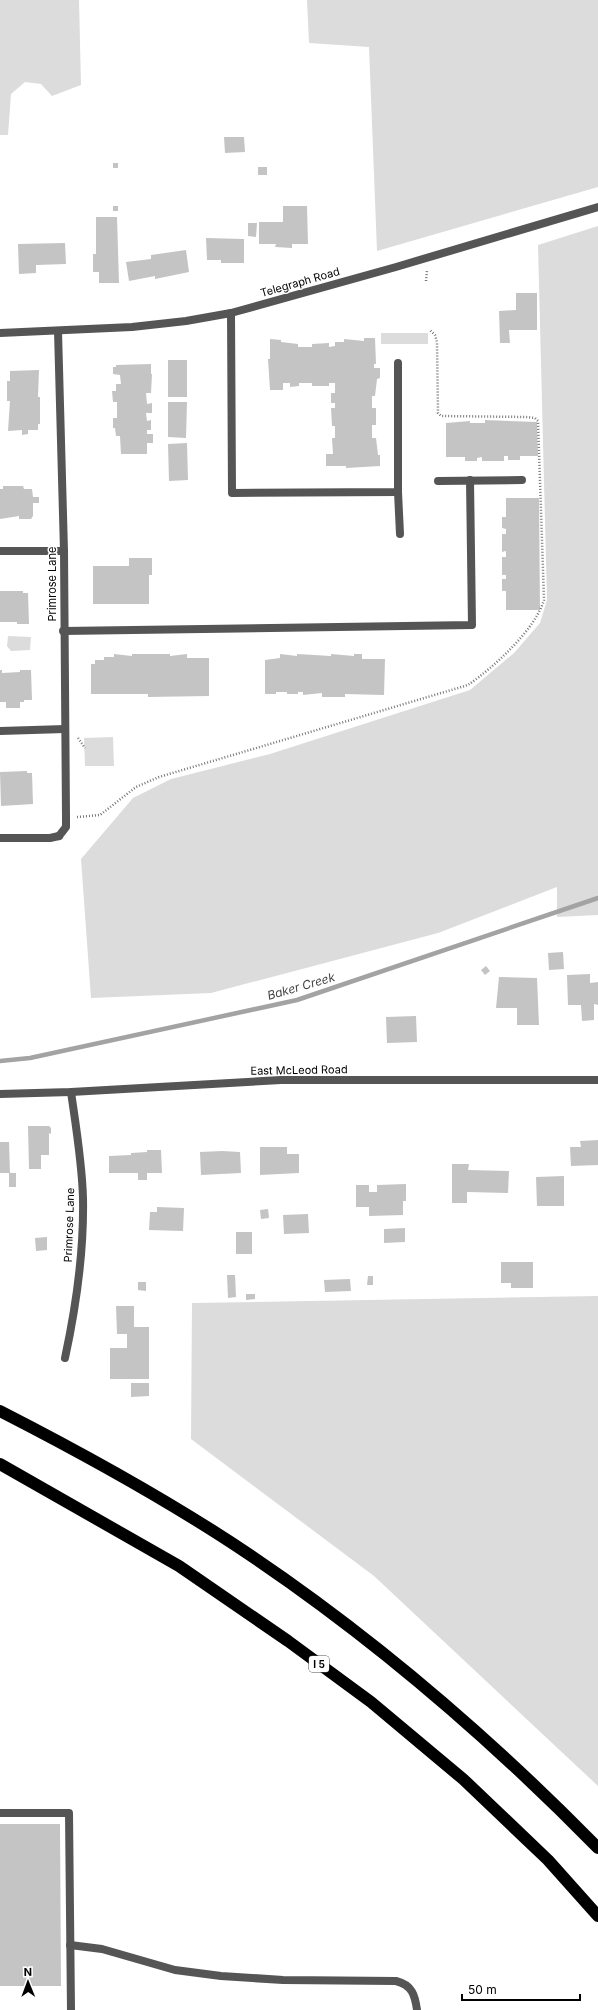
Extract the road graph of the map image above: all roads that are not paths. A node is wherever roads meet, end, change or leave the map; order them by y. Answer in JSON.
{"nodes":[{"id":1,"x":598,"y":207,"type":"edge"},
{"id":2,"x":232,"y":313,"type":"junction"},
{"id":3,"x":58,"y":331,"type":"junction"},
{"id":4,"x":0,"y":333,"type":"edge"},
{"id":5,"x":398,"y":363,"type":"dead end"},
{"id":6,"x":470,"y":480,"type":"junction"},
{"id":7,"x":522,"y":480,"type":"dead end"},
{"id":8,"x":438,"y":481,"type":"dead end"},
{"id":9,"x":398,"y":492,"type":"junction"},
{"id":10,"x":400,"y":534,"type":"dead end"},
{"id":11,"x":0,"y":551,"type":"edge"},
{"id":12,"x":64,"y":551,"type":"junction"},
{"id":13,"x":63,"y":630,"type":"junction"},
{"id":14,"x":65,"y":729,"type":"junction"},
{"id":15,"x":0,"y":731,"type":"edge"},
{"id":16,"x":0,"y":838,"type":"edge"},
{"id":17,"x":598,"y":1080,"type":"edge"},
{"id":18,"x":71,"y":1092,"type":"junction"},
{"id":19,"x":0,"y":1094,"type":"edge"},
{"id":20,"x":65,"y":1358,"type":"dead end"},
{"id":21,"x":0,"y":1411,"type":"edge"},
{"id":22,"x":0,"y":1464,"type":"edge"},
{"id":23,"x":0,"y":1813,"type":"edge"},
{"id":24,"x":598,"y":1848,"type":"edge"},
{"id":25,"x":598,"y":1916,"type":"edge"},
{"id":26,"x":70,"y":1945,"type":"junction"},
{"id":27,"x":71,"y":2010,"type":"edge"},
{"id":28,"x":417,"y":2010,"type":"edge"}],
"edges":[{"from":1,"to":2,"type":"street","name":"Telegraph Road"},
{"from":2,"to":3,"type":"street","name":"Telegraph Road"},
{"from":2,"to":9,"type":"street"},
{"from":3,"to":4,"type":"street","name":"Telegraph Road"},
{"from":3,"to":12,"type":"street","name":"Primrose Lane"},
{"from":5,"to":9,"type":"street"},
{"from":6,"to":7,"type":"street"},
{"from":6,"to":8,"type":"street"},
{"from":6,"to":13,"type":"street"},
{"from":9,"to":10,"type":"street"},
{"from":11,"to":12,"type":"street"},
{"from":12,"to":13,"type":"street","name":"Primrose Lane"},
{"from":13,"to":14,"type":"street","name":"Primrose Lane"},
{"from":14,"to":15,"type":"street"},
{"from":14,"to":16,"type":"street","name":"Primrose Lane"},
{"from":17,"to":18,"type":"street","name":"East McLeod Road"},
{"from":18,"to":19,"type":"street","name":"East McLeod Road"},
{"from":18,"to":20,"type":"street","name":"Primrose Lane"},
{"from":21,"to":24,"type":"highway"},
{"from":22,"to":25,"type":"highway","number":"I 5"},
{"from":23,"to":26,"type":"street"},
{"from":26,"to":27,"type":"street"},
{"from":26,"to":28,"type":"street"}]}
